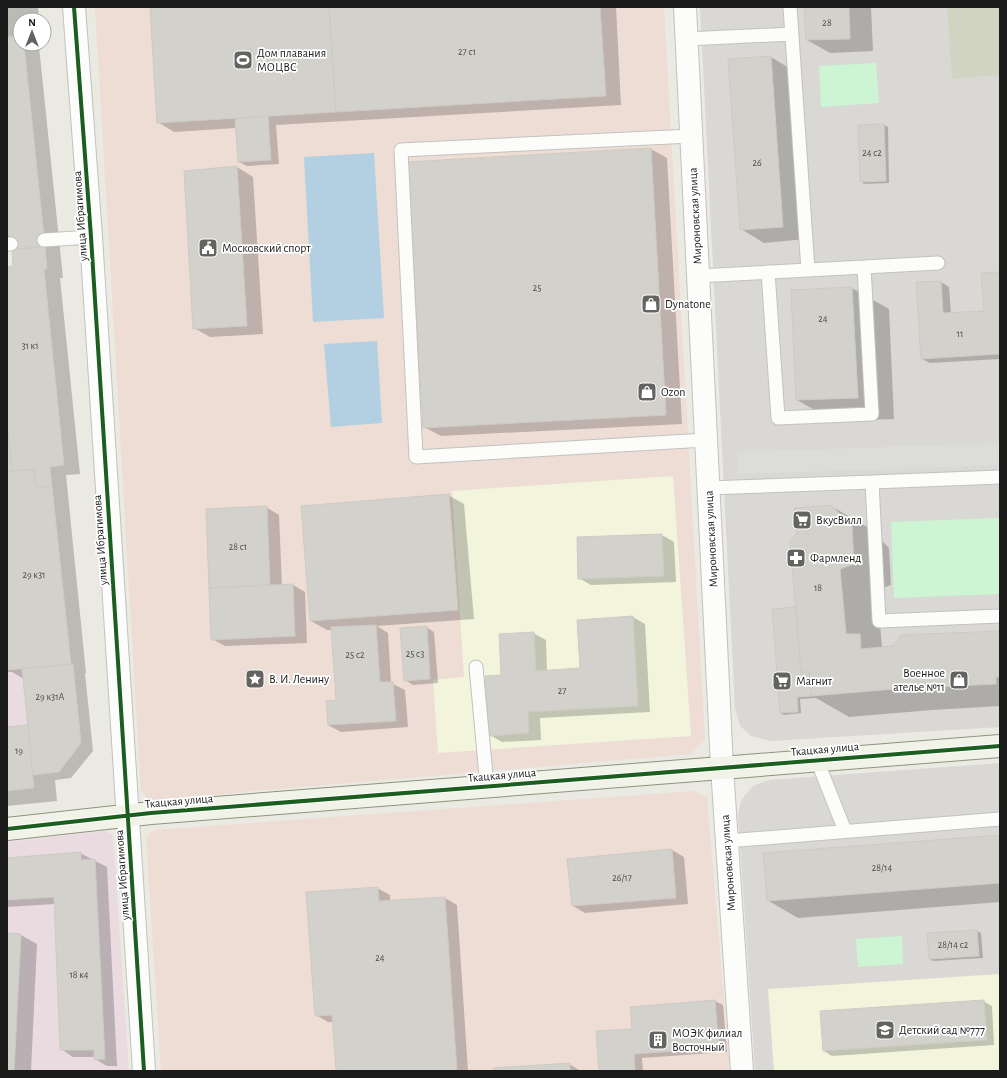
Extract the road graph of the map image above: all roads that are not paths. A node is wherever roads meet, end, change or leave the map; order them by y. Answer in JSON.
{"nodes":[{"id":1,"x":74,"y":7,"type":"edge"},
{"id":2,"x":684,"y":7,"type":"edge"},
{"id":3,"x":790,"y":7,"type":"edge"},
{"id":4,"x":792,"y":34,"type":"junction"},
{"id":5,"x":686,"y":39,"type":"junction"},
{"id":6,"x":691,"y":136,"type":"junction"},
{"id":7,"x":91,"y":237,"type":"junction"},
{"id":8,"x":44,"y":240,"type":"dead end"},
{"id":9,"x":938,"y":263,"type":"dead end"},
{"id":10,"x":864,"y":267,"type":"junction"},
{"id":11,"x":808,"y":270,"type":"junction"},
{"id":12,"x":768,"y":272,"type":"junction"},
{"id":13,"x":698,"y":276,"type":"junction"},
{"id":14,"x":706,"y":440,"type":"junction"},
{"id":15,"x":1000,"y":477,"type":"edge"},
{"id":16,"x":872,"y":482,"type":"junction"},
{"id":17,"x":708,"y":488,"type":"junction"},
{"id":18,"x":1000,"y":616,"type":"edge"},
{"id":19,"x":476,"y":667,"type":"dead end"},
{"id":20,"x":1000,"y":746,"type":"edge"},
{"id":21,"x":817,"y":760,"type":"junction"},
{"id":22,"x":722,"y":767,"type":"junction"},
{"id":23,"x":487,"y":786,"type":"junction"},
{"id":24,"x":128,"y":816,"type":"junction"},
{"id":25,"x":1000,"y":819,"type":"edge"},
{"id":26,"x":7,"y":830,"type":"edge"},
{"id":27,"x":845,"y":831,"type":"junction"},
{"id":28,"x":726,"y":840,"type":"junction"},
{"id":29,"x":144,"y":1071,"type":"edge"},
{"id":30,"x":742,"y":1071,"type":"edge"}],
"edges":[{"from":1,"to":7,"type":"street","name":"улица Ибрагимова"},
{"from":2,"to":5,"type":"street","name":"Мироновская улица"},
{"from":3,"to":4,"type":"lane"},
{"from":4,"to":5,"type":"lane"},
{"from":4,"to":11,"type":"lane"},
{"from":5,"to":6,"type":"street","name":"Мироновская улица"},
{"from":6,"to":13,"type":"street","name":"Мироновская улица"},
{"from":6,"to":14,"type":"lane"},
{"from":7,"to":8,"type":"lane"},
{"from":7,"to":24,"type":"street","name":"улица Ибрагимова"},
{"from":9,"to":10,"type":"lane"},
{"from":10,"to":11,"type":"lane"},
{"from":10,"to":12,"type":"lane"},
{"from":11,"to":12,"type":"lane"},
{"from":12,"to":13,"type":"lane"},
{"from":13,"to":14,"type":"street","name":"Мироновская улица"},
{"from":14,"to":17,"type":"street","name":"Мироновская улица"},
{"from":15,"to":16,"type":"lane"},
{"from":16,"to":17,"type":"lane"},
{"from":16,"to":18,"type":"lane"},
{"from":17,"to":22,"type":"street","name":"Мироновская улица"},
{"from":19,"to":23,"type":"lane"},
{"from":20,"to":21,"type":"street","name":"Ткацкая улица"},
{"from":21,"to":22,"type":"street","name":"Ткацкая улица"},
{"from":21,"to":27,"type":"lane"},
{"from":22,"to":23,"type":"street","name":"Ткацкая улица"},
{"from":22,"to":28,"type":"street","name":"Мироновская улица"},
{"from":23,"to":24,"type":"street","name":"Ткацкая улица"},
{"from":24,"to":26,"type":"street","name":"Ткацкая улица"},
{"from":24,"to":29,"type":"street","name":"улица Ибрагимова"},
{"from":25,"to":27,"type":"lane"},
{"from":27,"to":28,"type":"lane"},
{"from":28,"to":30,"type":"street","name":"Мироновская улица"}]}
